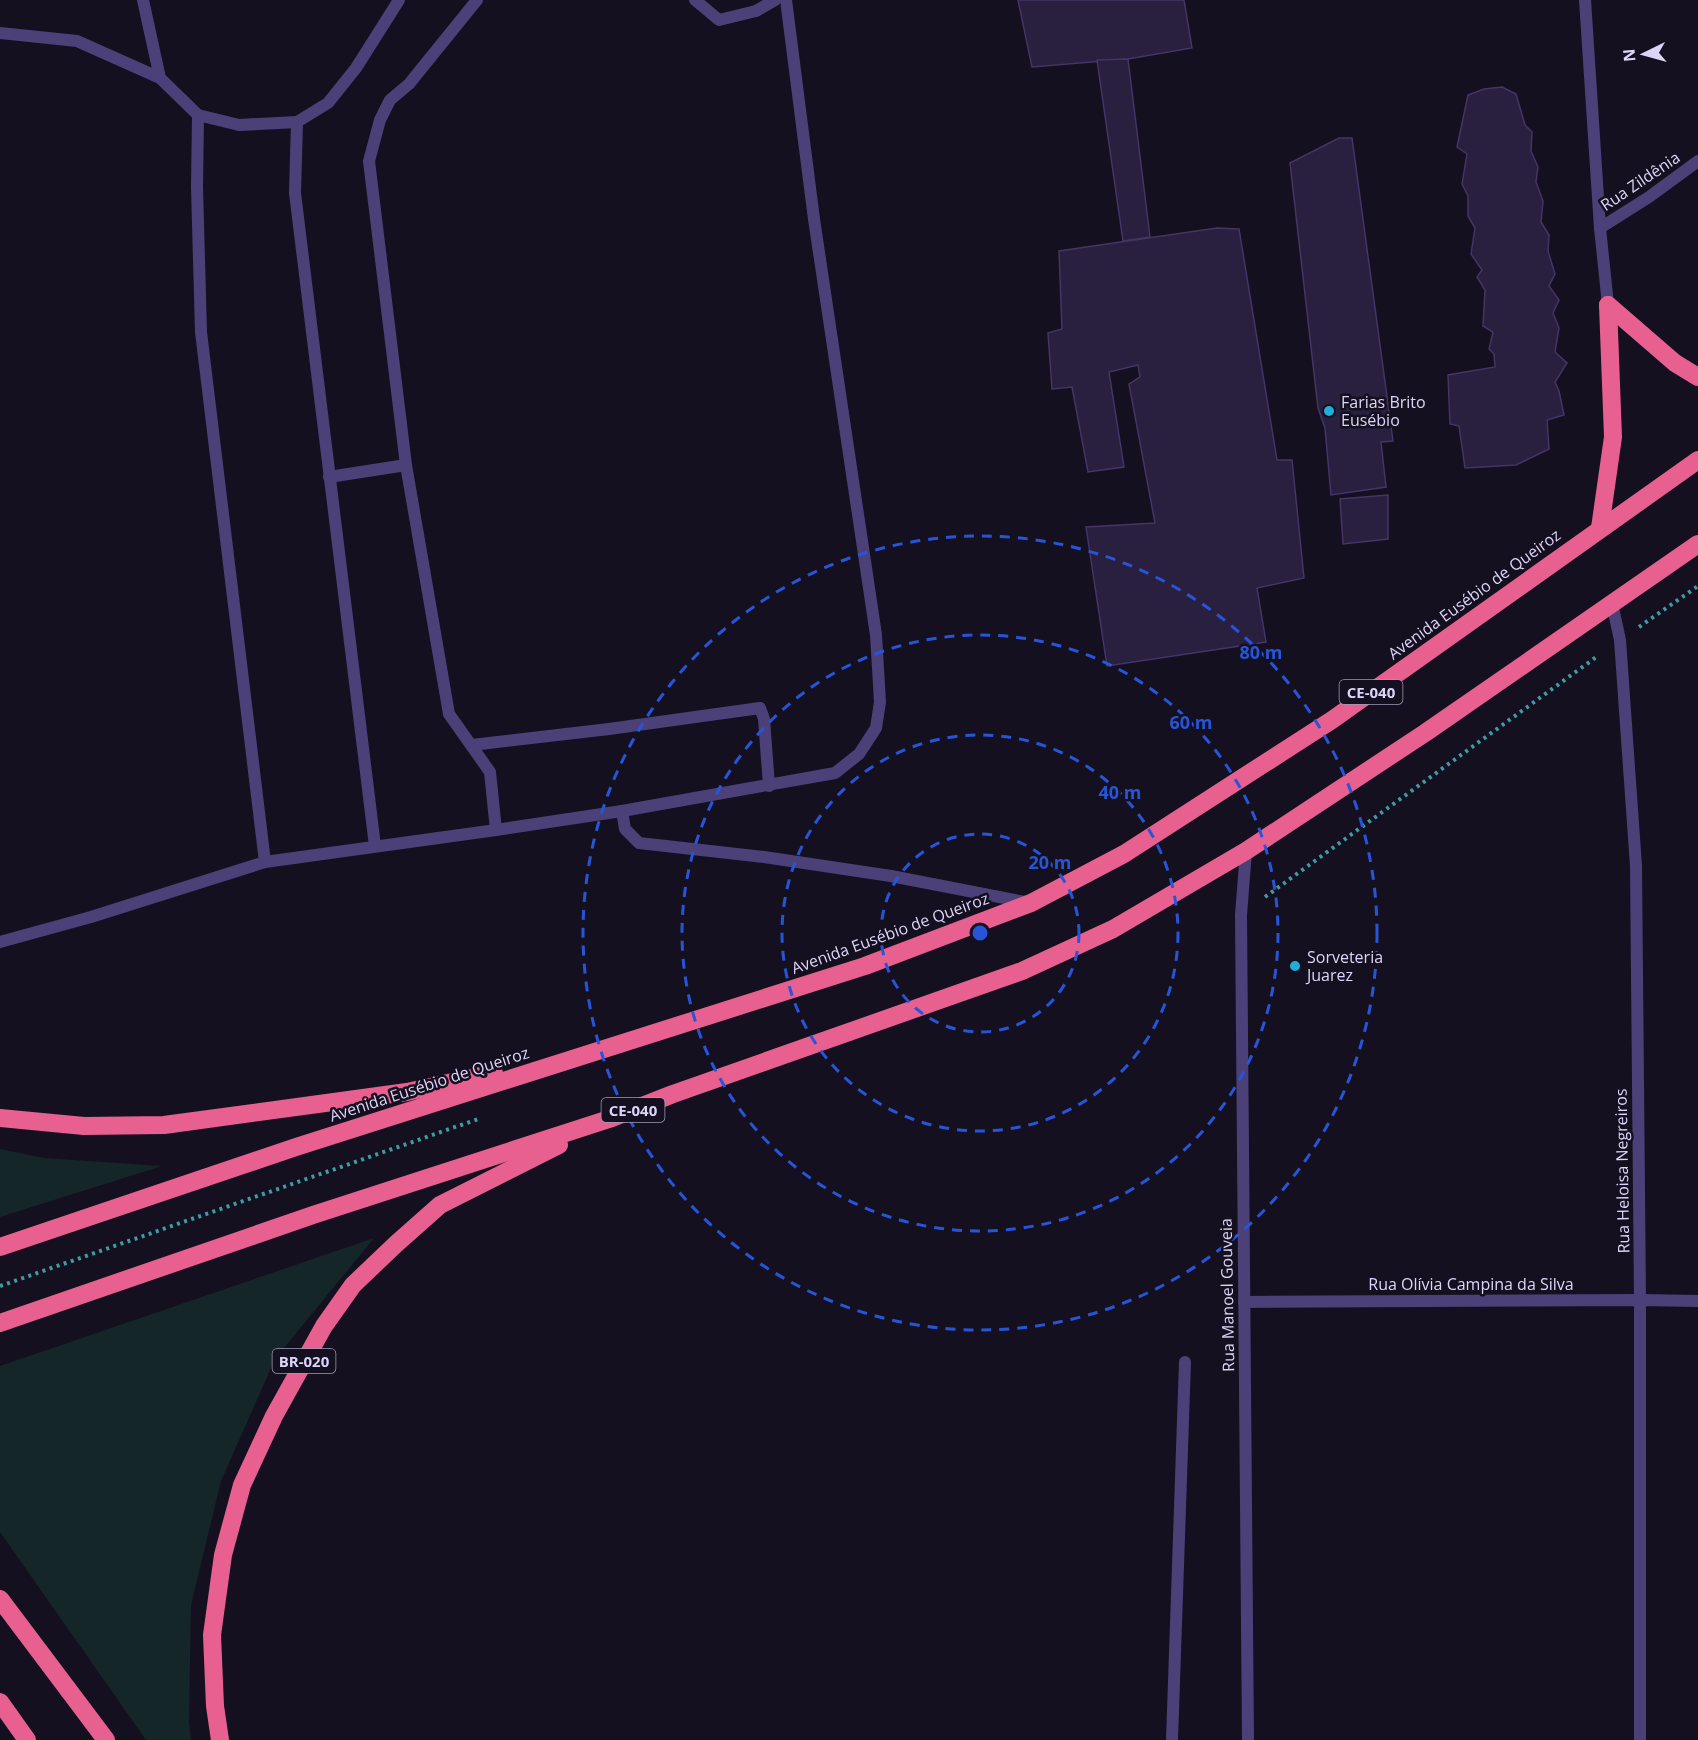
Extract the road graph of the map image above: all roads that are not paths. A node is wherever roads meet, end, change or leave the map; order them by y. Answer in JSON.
{"nodes":[{"id":1,"x":143,"y":0,"type":"edge"},
{"id":2,"x":399,"y":0,"type":"edge"},
{"id":3,"x":477,"y":0,"type":"edge"},
{"id":4,"x":695,"y":0,"type":"edge"},
{"id":5,"x":775,"y":0,"type":"edge"},
{"id":6,"x":786,"y":0,"type":"edge"},
{"id":7,"x":1585,"y":0,"type":"edge"},
{"id":8,"x":0,"y":33,"type":"edge"},
{"id":9,"x":160,"y":78,"type":"junction"},
{"id":10,"x":198,"y":115,"type":"junction"},
{"id":11,"x":297,"y":122,"type":"junction"},
{"id":12,"x":1698,"y":161,"type":"edge"},
{"id":13,"x":1600,"y":228,"type":"junction"},
{"id":14,"x":1608,"y":305,"type":"junction"},
{"id":15,"x":1698,"y":376,"type":"edge"},
{"id":16,"x":1698,"y":459,"type":"edge"},
{"id":17,"x":406,"y":465,"type":"junction"},
{"id":18,"x":329,"y":477,"type":"junction"},
{"id":19,"x":1600,"y":528,"type":"junction"},
{"id":20,"x":1698,"y":544,"type":"edge"},
{"id":21,"x":1612,"y":603,"type":"junction"},
{"id":22,"x":472,"y":745,"type":"junction"},
{"id":23,"x":769,"y":786,"type":"junction"},
{"id":24,"x":622,"y":811,"type":"junction"},
{"id":25,"x":496,"y":830,"type":"junction"},
{"id":26,"x":375,"y":846,"type":"junction"},
{"id":27,"x":1246,"y":850,"type":"junction"},
{"id":28,"x":265,"y":862,"type":"junction"},
{"id":29,"x":1031,"y":903,"type":"junction"},
{"id":30,"x":0,"y":942,"type":"edge"},
{"id":31,"x":593,"y":1053,"type":"junction"},
{"id":32,"x":0,"y":1118,"type":"edge"},
{"id":33,"x":609,"y":1119,"type":"junction"},
{"id":34,"x":0,"y":1247,"type":"edge"},
{"id":35,"x":1640,"y":1300,"type":"junction"},
{"id":36,"x":1698,"y":1301,"type":"edge"},
{"id":37,"x":1244,"y":1302,"type":"junction"},
{"id":38,"x":0,"y":1323,"type":"edge"},
{"id":39,"x":1185,"y":1362,"type":"dead end"},
{"id":40,"x":0,"y":1599,"type":"edge"},
{"id":41,"x":0,"y":1702,"type":"edge"},
{"id":42,"x":27,"y":1740,"type":"edge"},
{"id":43,"x":106,"y":1740,"type":"edge"},
{"id":44,"x":220,"y":1740,"type":"edge"},
{"id":45,"x":1172,"y":1740,"type":"edge"},
{"id":46,"x":1248,"y":1740,"type":"edge"},
{"id":47,"x":1640,"y":1740,"type":"edge"}],
"edges":[{"from":1,"to":9,"type":"street"},
{"from":2,"to":11,"type":"street"},
{"from":3,"to":17,"type":"street"},
{"from":4,"to":5,"type":"street"},
{"from":6,"to":23,"type":"street"},
{"from":7,"to":13,"type":"street"},
{"from":8,"to":9,"type":"street"},
{"from":9,"to":10,"type":"street"},
{"from":10,"to":11,"type":"street"},
{"from":10,"to":28,"type":"street"},
{"from":11,"to":18,"type":"street"},
{"from":12,"to":13,"type":"street","name":"Rua Zildênia"},
{"from":13,"to":14,"type":"street"},
{"from":14,"to":15,"type":"highway"},
{"from":14,"to":19,"type":"highway"},
{"from":16,"to":19,"type":"highway","name":"Avenida Eusébio de Queiroz","number":"CE-040"},
{"from":17,"to":18,"type":"street"},
{"from":17,"to":22,"type":"street"},
{"from":18,"to":26,"type":"street"},
{"from":19,"to":29,"type":"highway","name":"Avenida Eusébio de Queiroz","number":"CE-040"},
{"from":20,"to":21,"type":"highway","number":"CE-040"},
{"from":21,"to":27,"type":"highway","number":"CE-040"},
{"from":21,"to":35,"type":"street","name":"Rua Heloisa Negreiros"},
{"from":22,"to":23,"type":"street"},
{"from":22,"to":25,"type":"street"},
{"from":23,"to":24,"type":"street"},
{"from":24,"to":25,"type":"street"},
{"from":24,"to":29,"type":"street"},
{"from":25,"to":26,"type":"street"},
{"from":26,"to":28,"type":"street"},
{"from":27,"to":33,"type":"highway","number":"CE-040"},
{"from":27,"to":37,"type":"street","name":"Rua Manoel Gouveia"},
{"from":28,"to":30,"type":"street"},
{"from":29,"to":31,"type":"highway","name":"Avenida Eusébio de Queiroz","number":"CE-040"},
{"from":31,"to":32,"type":"highway"},
{"from":31,"to":34,"type":"highway","name":"Avenida Eusébio de Queiroz","number":"CE-040"},
{"from":33,"to":38,"type":"highway","number":"CE-040"},
{"from":33,"to":44,"type":"highway","number":"BR-020"},
{"from":35,"to":36,"type":"street","name":"Rua Olívia Campina da Silva"},
{"from":35,"to":37,"type":"street","name":"Rua Olívia Campina da Silva"},
{"from":35,"to":47,"type":"street","name":"Rua Heloisa Negreiros"},
{"from":37,"to":46,"type":"street","name":"Rua Manoel Gouveia"},
{"from":39,"to":45,"type":"street"},
{"from":40,"to":43,"type":"highway"},
{"from":41,"to":42,"type":"highway"}]}
